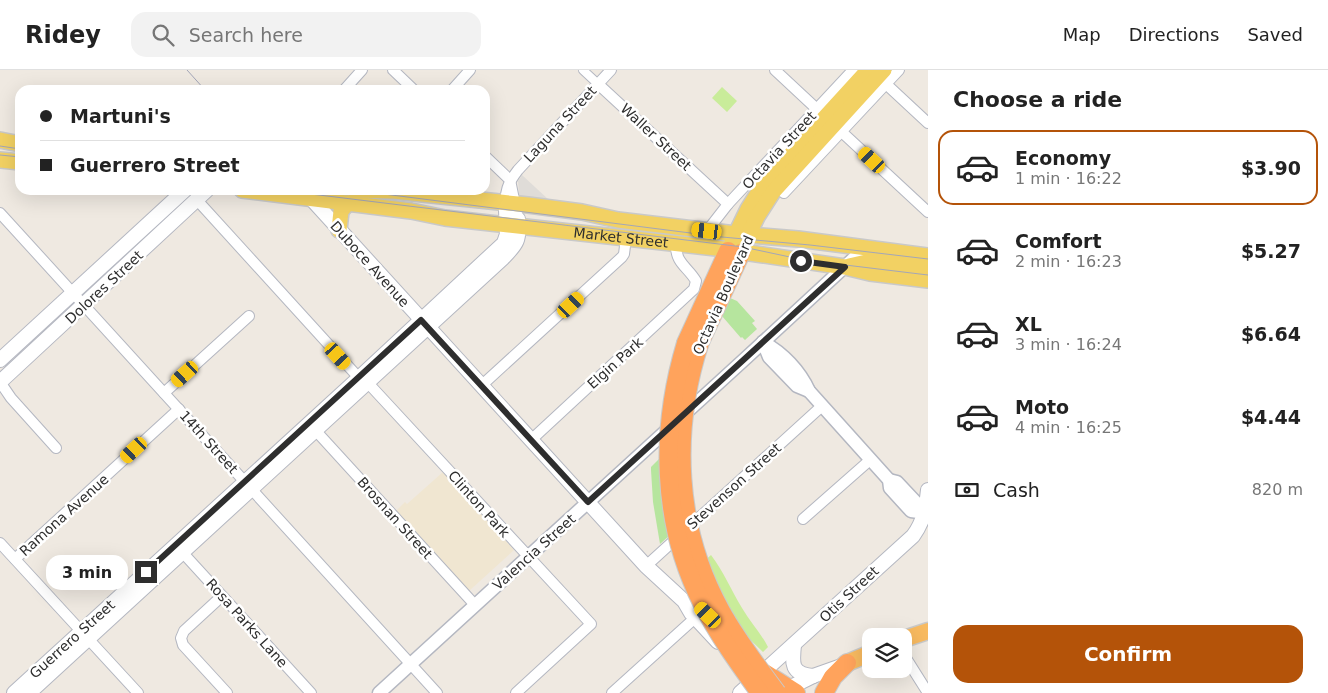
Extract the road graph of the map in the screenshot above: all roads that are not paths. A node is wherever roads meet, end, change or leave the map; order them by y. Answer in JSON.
{"nodes":[{"id":1,"x":362,"y":70,"type":"edge"},
{"id":2,"x":393,"y":70,"type":"edge"},
{"id":3,"x":470,"y":70,"type":"edge"},
{"id":4,"x":583,"y":70,"type":"edge"},
{"id":5,"x":611,"y":70,"type":"edge"},
{"id":6,"x":775,"y":70,"type":"edge"},
{"id":7,"x":853,"y":70,"type":"edge"},
{"id":8,"x":868,"y":70,"type":"edge"},
{"id":9,"x":899,"y":70,"type":"edge"},
{"id":10,"x":885,"y":77,"type":"edge"},
{"id":11,"x":598,"y":84,"type":"junction"},
{"id":12,"x":348,"y":85,"type":"edge"},
{"id":13,"x":409,"y":85,"type":"edge"},
{"id":14,"x":456,"y":85,"type":"edge"},
{"id":15,"x":829,"y":120,"type":"junction"},
{"id":16,"x":928,"y":123,"type":"edge"},
{"id":17,"x":0,"y":140,"type":"edge"},
{"id":18,"x":15,"y":143,"type":"edge"},
{"id":19,"x":0,"y":144,"type":"edge"},
{"id":20,"x":15,"y":144,"type":"edge"},
{"id":21,"x":0,"y":160,"type":"edge"},
{"id":22,"x":490,"y":161,"type":"edge"},
{"id":23,"x":15,"y":162,"type":"edge"},
{"id":24,"x":510,"y":180,"type":"junction"},
{"id":25,"x":784,"y":192,"type":"joint"},
{"id":26,"x":180,"y":195,"type":"edge"},
{"id":27,"x":202,"y":195,"type":"edge"},
{"id":28,"x":308,"y":195,"type":"edge"},
{"id":29,"x":322,"y":195,"type":"edge"},
{"id":30,"x":430,"y":195,"type":"edge"},
{"id":31,"x":351,"y":197,"type":"edge"},
{"id":32,"x":767,"y":200,"type":"junction"},
{"id":33,"x":728,"y":204,"type":"junction"},
{"id":34,"x":928,"y":212,"type":"edge"},
{"id":35,"x":0,"y":213,"type":"edge"},
{"id":36,"x":512,"y":215,"type":"junction"},
{"id":37,"x":339,"y":230,"type":"junction"},
{"id":38,"x":707,"y":231,"type":"junction"},
{"id":39,"x":742,"y":235,"type":"junction"},
{"id":40,"x":626,"y":238,"type":"junction"},
{"id":41,"x":132,"y":239,"type":"junction"},
{"id":42,"x":676,"y":244,"type":"junction"},
{"id":43,"x":865,"y":248,"type":"junction"},
{"id":44,"x":143,"y":251,"type":"junction"},
{"id":45,"x":734,"y":252,"type":"junction"},
{"id":46,"x":928,"y":256,"type":"edge"},
{"id":47,"x":845,"y":267,"type":"junction"},
{"id":48,"x":928,"y":268,"type":"edge"},
{"id":49,"x":928,"y":280,"type":"edge"},
{"id":50,"x":74,"y":293,"type":"junction"},
{"id":51,"x":84,"y":305,"type":"junction"},
{"id":52,"x":250,"y":316,"type":"dead end"},
{"id":53,"x":425,"y":324,"type":"junction"},
{"id":54,"x":693,"y":342,"type":"junction"},
{"id":55,"x":764,"y":342,"type":"junction"},
{"id":56,"x":0,"y":360,"type":"edge"},
{"id":57,"x":363,"y":381,"type":"junction"},
{"id":58,"x":0,"y":382,"type":"edge"},
{"id":59,"x":481,"y":386,"type":"junction"},
{"id":60,"x":164,"y":393,"type":"junction"},
{"id":61,"x":822,"y":406,"type":"junction"},
{"id":62,"x":179,"y":409,"type":"junction"},
{"id":63,"x":316,"y":431,"type":"junction"},
{"id":64,"x":531,"y":440,"type":"junction"},
{"id":65,"x":56,"y":448,"type":"dead end"},
{"id":66,"x":870,"y":460,"type":"junction"},
{"id":67,"x":249,"y":486,"type":"junction"},
{"id":68,"x":928,"y":490,"type":"edge"},
{"id":69,"x":588,"y":502,"type":"junction"},
{"id":70,"x":927,"y":513,"type":"edge"},
{"id":71,"x":803,"y":519,"type":"dead end"},
{"id":72,"x":0,"y":543,"type":"edge"},
{"id":73,"x":183,"y":553,"type":"junction"},
{"id":74,"x":528,"y":556,"type":"junction"},
{"id":75,"x":15,"y":559,"type":"junction"},
{"id":76,"x":646,"y":566,"type":"junction"},
{"id":77,"x":222,"y":596,"type":"junction"},
{"id":78,"x":684,"y":601,"type":"junction"},
{"id":79,"x":475,"y":605,"type":"junction"},
{"id":80,"x":695,"y":618,"type":"junction"},
{"id":81,"x":928,"y":631,"type":"edge"},
{"id":82,"x":84,"y":635,"type":"junction"},
{"id":83,"x":912,"y":637,"type":"edge"},
{"id":84,"x":794,"y":645,"type":"junction"},
{"id":85,"x":862,"y":657,"type":"edge"},
{"id":86,"x":847,"y":663,"type":"junction"},
{"id":87,"x":411,"y":664,"type":"junction"},
{"id":88,"x":912,"y":668,"type":"edge"},
{"id":89,"x":813,"y":676,"type":"junction"},
{"id":90,"x":758,"y":685,"type":"edge"},
{"id":91,"x":306,"y":691,"type":"edge"},
{"id":92,"x":784,"y":692,"type":"edge"},
{"id":93,"x":14,"y":693,"type":"edge"},
{"id":94,"x":29,"y":693,"type":"edge"},
{"id":95,"x":138,"y":693,"type":"edge"},
{"id":96,"x":227,"y":693,"type":"edge"},
{"id":97,"x":379,"y":693,"type":"edge"},
{"id":98,"x":437,"y":693,"type":"edge"},
{"id":99,"x":516,"y":693,"type":"edge"},
{"id":100,"x":612,"y":693,"type":"edge"},
{"id":101,"x":740,"y":693,"type":"edge"},
{"id":102,"x":824,"y":693,"type":"edge"},
{"id":103,"x":928,"y":693,"type":"edge"}],
"edges":[{"from":1,"to":12,"type":"street"},
{"from":2,"to":13,"type":"street"},
{"from":3,"to":14,"type":"street"},
{"from":4,"to":11,"type":"street","name":"Waller Street"},
{"from":5,"to":11,"type":"street","name":"Laguna Street"},
{"from":6,"to":15,"type":"street"},
{"from":7,"to":15,"type":"street","name":"Octavia Street"},
{"from":8,"to":15,"type":"main road","name":"Octavia Boulevard"},
{"from":9,"to":10,"type":"street"},
{"from":10,"to":15,"type":"main road","name":"Octavia Boulevard"},
{"from":10,"to":16,"type":"street"},
{"from":11,"to":24,"type":"street","name":"Laguna Street"},
{"from":11,"to":33,"type":"street","name":"Waller Street"},
{"from":15,"to":25,"type":"street","name":"Octavia Street"},
{"from":15,"to":32,"type":"main road","name":"Octavia Boulevard"},
{"from":15,"to":33,"type":"street","name":"Octavia Street"},
{"from":15,"to":34,"type":"street"},
{"from":15,"to":39,"type":"main road","name":"Octavia Boulevard"},
{"from":17,"to":18,"type":"main road"},
{"from":19,"to":20,"type":"main road"},
{"from":21,"to":23,"type":"main road"},
{"from":22,"to":24,"type":"street"},
{"from":24,"to":36,"type":"street"},
{"from":25,"to":32,"type":"main road"},
{"from":26,"to":41,"type":"main road","name":"Dolores Street"},
{"from":27,"to":44,"type":"main road","name":"Dolores Street"},
{"from":27,"to":57,"type":"street","name":"Clinton Park"},
{"from":28,"to":37,"type":"main road","name":"Duboce Avenue"},
{"from":29,"to":31,"type":"main road","name":"Market Street"},
{"from":30,"to":36,"type":"main road","name":"Market Street"},
{"from":31,"to":36,"type":"main road","name":"Market Street"},
{"from":31,"to":37,"type":"main road"},
{"from":32,"to":39,"type":"main road","name":"Octavia Boulevard"},
{"from":33,"to":38,"type":"street","name":"Octavia Street"},
{"from":35,"to":50,"type":"street","name":"14th Street"},
{"from":36,"to":38,"type":"main road","name":"Market Street"},
{"from":36,"to":40,"type":"main road","name":"Market Street"},
{"from":36,"to":53,"type":"main road","name":"Guerrero Street"},
{"from":37,"to":53,"type":"main road","name":"Duboce Avenue"},
{"from":38,"to":39,"type":"main road","name":"Market Street"},
{"from":39,"to":43,"type":"main road","name":"Market Street"},
{"from":39,"to":45,"type":"main road","name":"Octavia Boulevard"},
{"from":40,"to":42,"type":"main road","name":"Market Street"},
{"from":40,"to":59,"type":"street"},
{"from":41,"to":44,"type":"main road"},
{"from":41,"to":50,"type":"main road","name":"Dolores Street"},
{"from":42,"to":45,"type":"main road","name":"Market Street"},
{"from":42,"to":64,"type":"street","name":"Elgin Park"},
{"from":43,"to":46,"type":"main road","name":"Market Street"},
{"from":43,"to":47,"type":"street","name":"Valencia Street"},
{"from":44,"to":51,"type":"main road","name":"Dolores Street"},
{"from":45,"to":47,"type":"main road","name":"Market Street"},
{"from":45,"to":54,"type":"highway","name":"Octavia Boulevard"},
{"from":47,"to":48,"type":"main road","name":"Market Street"},
{"from":47,"to":49,"type":"main road","name":"Market Street"},
{"from":47,"to":55,"type":"street","name":"Valencia Street"},
{"from":50,"to":51,"type":"street","name":"14th Street"},
{"from":50,"to":56,"type":"main road","name":"Dolores Street"},
{"from":51,"to":58,"type":"main road","name":"Dolores Street"},
{"from":51,"to":60,"type":"street","name":"14th Street"},
{"from":52,"to":60,"type":"street"},
{"from":53,"to":57,"type":"main road","name":"Guerrero Street"},
{"from":53,"to":59,"type":"main road","name":"Duboce Avenue"},
{"from":54,"to":90,"type":"highway","name":"Octavia Boulevard","bridge":true},
{"from":54,"to":92,"type":"highway","name":"Octavia Boulevard","bridge":true},
{"from":55,"to":61,"type":"street"},
{"from":55,"to":69,"type":"street","name":"Valencia Street"},
{"from":57,"to":63,"type":"main road","name":"Guerrero Street"},
{"from":57,"to":67,"type":"main road","name":"Guerrero Street"},
{"from":57,"to":74,"type":"street","name":"Clinton Park"},
{"from":58,"to":65,"type":"street"},
{"from":59,"to":64,"type":"main road","name":"Duboce Avenue"},
{"from":60,"to":62,"type":"street","name":"14th Street"},
{"from":61,"to":66,"type":"street"},
{"from":61,"to":76,"type":"street","name":"Stevenson Street"},
{"from":62,"to":67,"type":"street","name":"14th Street"},
{"from":62,"to":75,"type":"street","name":"Ramona Avenue"},
{"from":63,"to":67,"type":"main road","name":"Guerrero Street"},
{"from":63,"to":79,"type":"street","name":"Brosnan Street"},
{"from":64,"to":69,"type":"main road","name":"Duboce Avenue"},
{"from":66,"to":70,"type":"street"},
{"from":66,"to":71,"type":"street"},
{"from":67,"to":73,"type":"main road","name":"Guerrero Street"},
{"from":67,"to":82,"type":"main road","name":"Guerrero Street"},
{"from":67,"to":87,"type":"street","name":"14th Street"},
{"from":68,"to":70,"type":"main road"},
{"from":69,"to":74,"type":"street","name":"Valencia Street"},
{"from":69,"to":76,"type":"main road","name":"Duboce Avenue"},
{"from":70,"to":84,"type":"main road","name":"Otis Street"},
{"from":72,"to":75,"type":"street"},
{"from":73,"to":77,"type":"street","name":"Rosa Parks Lane"},
{"from":73,"to":82,"type":"main road","name":"Guerrero Street"},
{"from":74,"to":79,"type":"street","name":"Valencia Street"},
{"from":74,"to":99,"type":"street","name":"Clinton Park"},
{"from":75,"to":82,"type":"street"},
{"from":76,"to":78,"type":"main road","name":"Duboce Avenue"},
{"from":77,"to":91,"type":"street","name":"Rosa Parks Lane"},
{"from":77,"to":96,"type":"street"},
{"from":78,"to":80,"type":"main road","name":"Duboce Avenue"},
{"from":78,"to":90,"type":"main road","name":"Duboce Avenue"},
{"from":79,"to":87,"type":"street","name":"Valencia Street"},
{"from":80,"to":90,"type":"main road","name":"Duboce Avenue"},
{"from":80,"to":100,"type":"street"},
{"from":81,"to":83,"type":"highway"},
{"from":82,"to":93,"type":"main road","name":"Guerrero Street"},
{"from":82,"to":94,"type":"main road","name":"Guerrero Street"},
{"from":82,"to":95,"type":"street"},
{"from":84,"to":89,"type":"main road"},
{"from":84,"to":90,"type":"main road","name":"Otis Street"},
{"from":85,"to":86,"type":"highway"},
{"from":86,"to":89,"type":"main road"},
{"from":86,"to":102,"type":"highway"},
{"from":87,"to":97,"type":"street","name":"Valencia Street"},
{"from":87,"to":98,"type":"street","name":"14th Street"},
{"from":88,"to":103,"type":"street"},
{"from":89,"to":92,"type":"main road"},
{"from":90,"to":92,"type":"highway"},
{"from":90,"to":101,"type":"main road","name":"Otis Street"}]}
